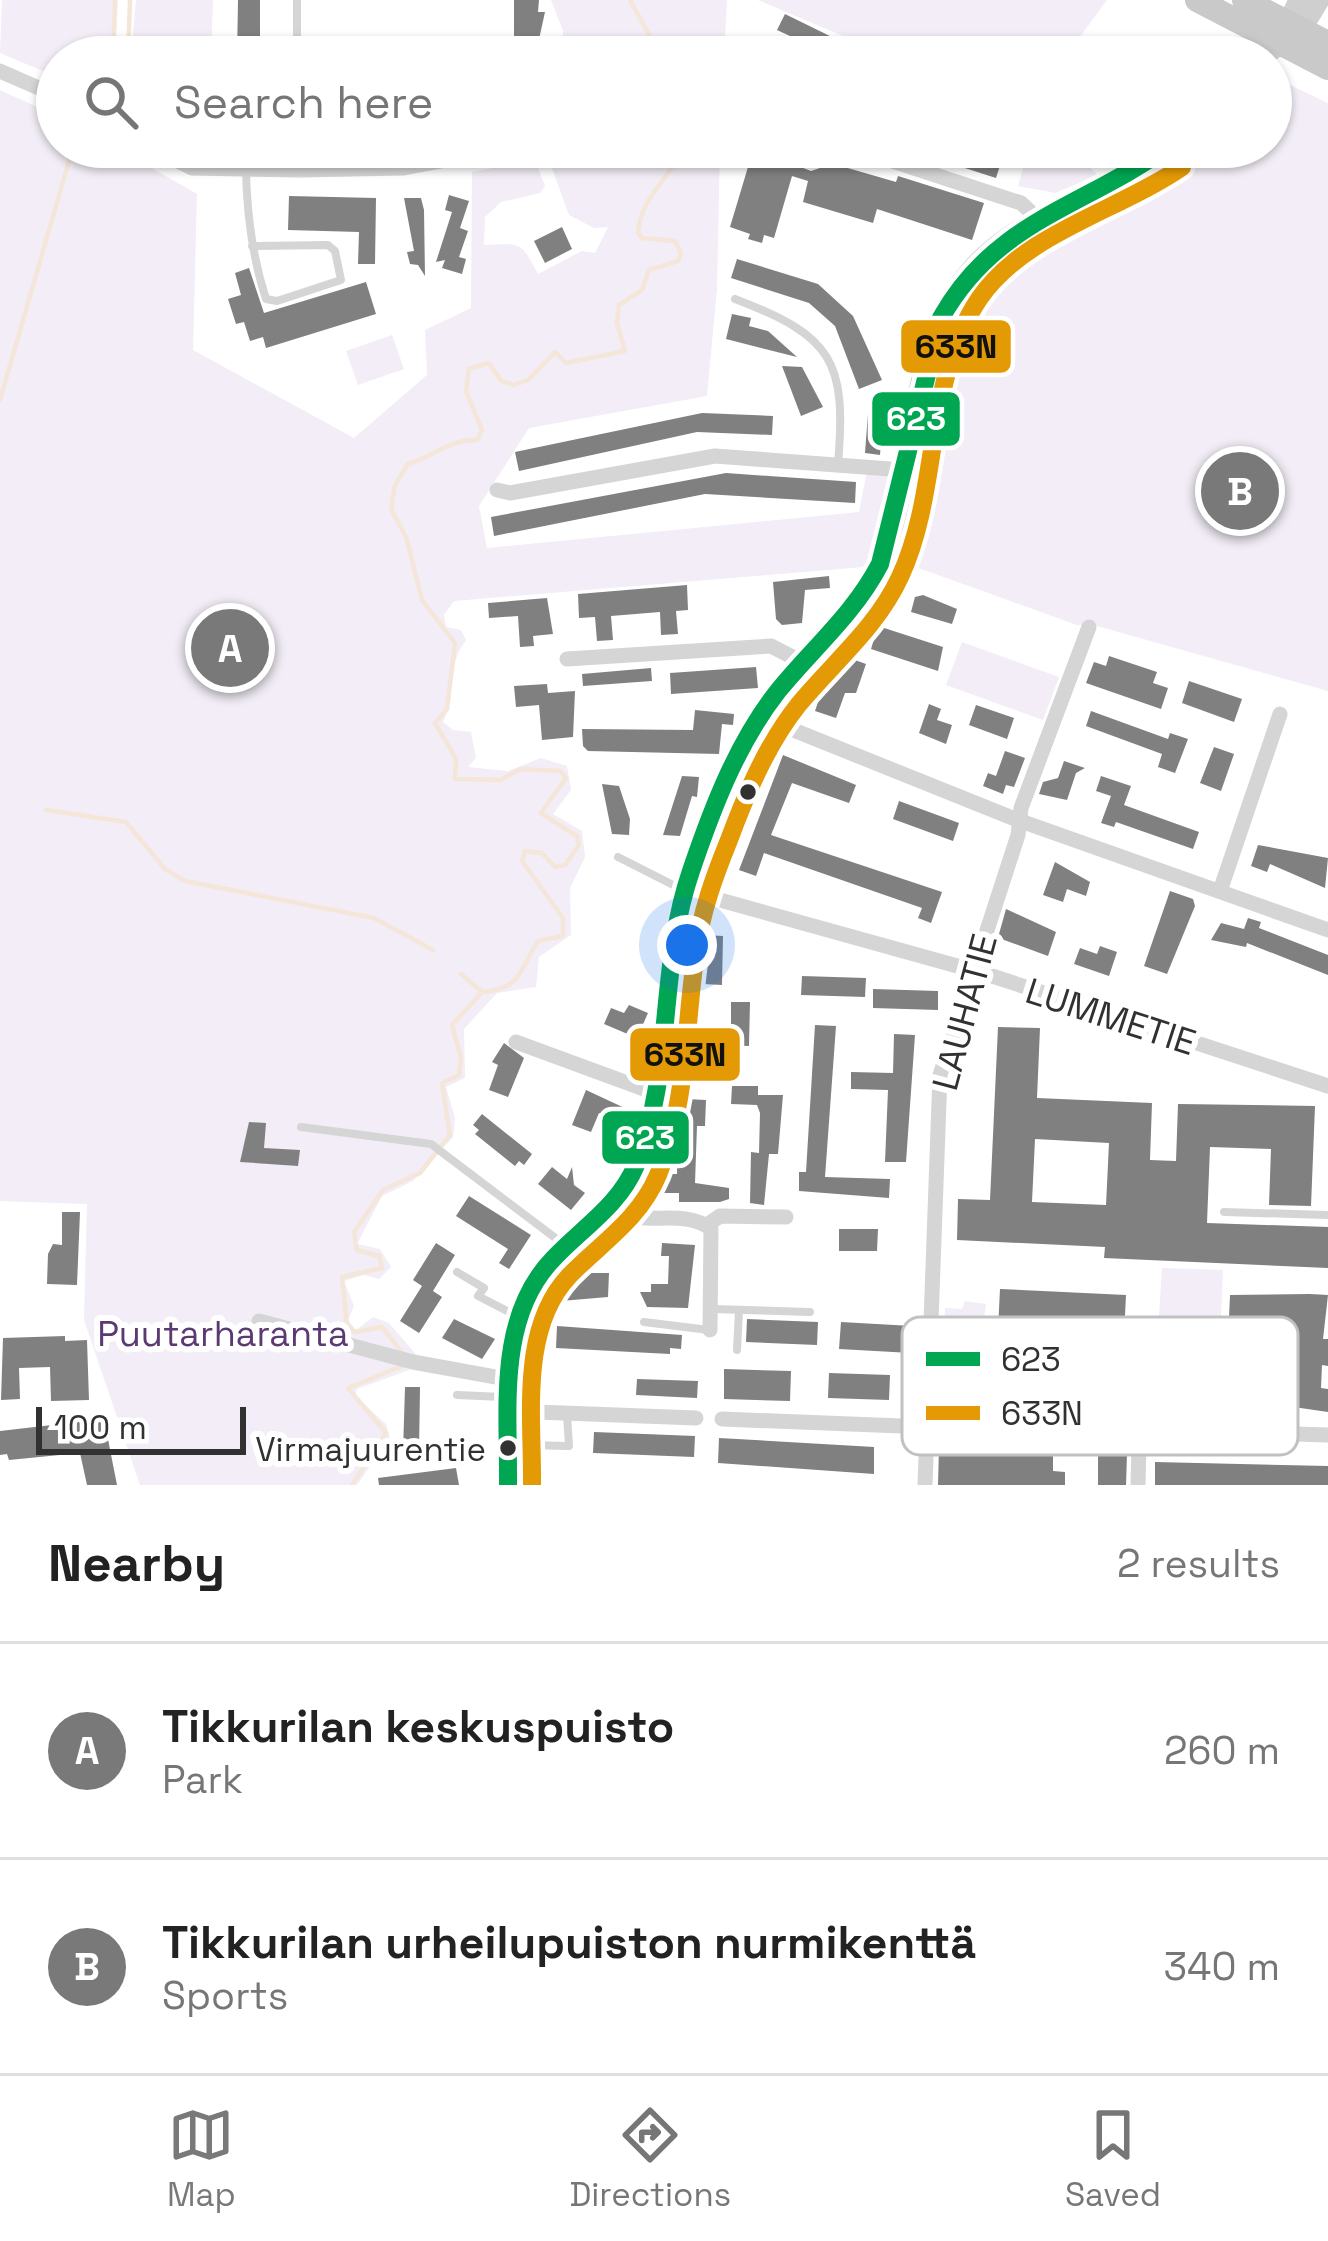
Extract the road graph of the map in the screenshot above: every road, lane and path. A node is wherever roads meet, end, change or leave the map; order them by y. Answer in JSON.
{"nodes":[{"id":1,"x":297,"y":0,"type":"edge"},
{"id":2,"x":1197,"y":0,"type":"edge"},
{"id":3,"x":1244,"y":0,"type":"edge"},
{"id":4,"x":1319,"y":0,"type":"edge"},
{"id":5,"x":1286,"y":30,"type":"edge"},
{"id":6,"x":297,"y":36,"type":"edge"},
{"id":7,"x":1328,"y":43,"type":"edge"},
{"id":8,"x":1328,"y":68,"type":"edge"},
{"id":9,"x":0,"y":71,"type":"edge"},
{"id":10,"x":36,"y":87,"type":"edge"},
{"id":11,"x":192,"y":168,"type":"edge"},
{"id":12,"x":404,"y":168,"type":"edge"},
{"id":13,"x":915,"y":168,"type":"edge"},
{"id":14,"x":1138,"y":168,"type":"edge"},
{"id":15,"x":246,"y":170,"type":"junction"},
{"id":16,"x":1037,"y":218,"type":"junction"},
{"id":17,"x":252,"y":246,"type":"junction"},
{"id":18,"x":735,"y":299,"type":"dead end"},
{"id":19,"x":838,"y":464,"type":"junction"},
{"id":20,"x":904,"y":470,"type":"junction"},
{"id":21,"x":497,"y":490,"type":"dead end"},
{"id":22,"x":1089,"y":627,"type":"dead end"},
{"id":23,"x":567,"y":659,"type":"dead end"},
{"id":24,"x":806,"y":664,"type":"junction"},
{"id":25,"x":1280,"y":714,"type":"dead end"},
{"id":26,"x":761,"y":717,"type":"junction"},
{"id":27,"x":1021,"y":820,"type":"junction"},
{"id":28,"x":618,"y":857,"type":"dead end"},
{"id":29,"x":684,"y":890,"type":"junction"},
{"id":30,"x":1220,"y":891,"type":"junction"},
{"id":31,"x":1328,"y":930,"type":"edge"},
{"id":32,"x":972,"y":970,"type":"junction"},
{"id":33,"x":516,"y":1042,"type":"dead end"},
{"id":34,"x":1328,"y":1086,"type":"edge"},
{"id":35,"x":652,"y":1092,"type":"junction"},
{"id":36,"x":302,"y":1127,"type":"dead end"},
{"id":37,"x":613,"y":1208,"type":"junction"},
{"id":38,"x":1224,"y":1212,"type":"dead end"},
{"id":39,"x":1328,"y":1215,"type":"edge"},
{"id":40,"x":786,"y":1217,"type":"dead end"},
{"id":41,"x":707,"y":1225,"type":"junction"},
{"id":42,"x":568,"y":1249,"type":"junction"},
{"id":43,"x":457,"y":1272,"type":"dead end"},
{"id":44,"x":711,"y":1309,"type":"junction"},
{"id":45,"x":739,"y":1310,"type":"junction"},
{"id":46,"x":810,"y":1312,"type":"dead end"},
{"id":47,"x":930,"y":1317,"type":"edge"},
{"id":48,"x":520,"y":1318,"type":"junction"},
{"id":49,"x":259,"y":1321,"type":"dead end"},
{"id":50,"x":644,"y":1322,"type":"dead end"},
{"id":51,"x":710,"y":1330,"type":"joint"},
{"id":52,"x":737,"y":1350,"type":"dead end"},
{"id":53,"x":457,"y":1395,"type":"dead end"},
{"id":54,"x":511,"y":1396,"type":"junction"},
{"id":55,"x":567,"y":1413,"type":"junction"},
{"id":56,"x":696,"y":1418,"type":"dead end"},
{"id":57,"x":722,"y":1419,"type":"dead end"},
{"id":58,"x":902,"y":1429,"type":"edge"},
{"id":59,"x":1298,"y":1434,"type":"edge"},
{"id":60,"x":1328,"y":1435,"type":"edge"},
{"id":61,"x":526,"y":1444,"type":"dead end"},
{"id":62,"x":926,"y":1455,"type":"edge"},
{"id":63,"x":1139,"y":1455,"type":"edge"},
{"id":64,"x":508,"y":1485,"type":"edge"},
{"id":65,"x":925,"y":1485,"type":"edge"},
{"id":66,"x":1138,"y":1485,"type":"edge"}],
"edges":[{"from":1,"to":6,"type":"lane"},
{"from":2,"to":5,"type":"main road"},
{"from":3,"to":5,"type":"main road"},
{"from":4,"to":5,"type":"street"},
{"from":5,"to":7,"type":"main road"},
{"from":5,"to":8,"type":"main road"},
{"from":9,"to":10,"type":"street"},
{"from":11,"to":15,"type":"street"},
{"from":12,"to":15,"type":"street"},
{"from":13,"to":16,"type":"street"},
{"from":14,"to":16,"type":"street"},
{"from":15,"to":17,"type":"lane"},
{"from":16,"to":20,"type":"street"},
{"from":17,"to":17,"type":"lane"},
{"from":18,"to":19,"type":"lane"},
{"from":19,"to":20,"type":"street"},
{"from":19,"to":21,"type":"street"},
{"from":20,"to":24,"type":"street"},
{"from":22,"to":27,"type":"street","name":"LAUHATIE"},
{"from":23,"to":24,"type":"street"},
{"from":24,"to":26,"type":"street"},
{"from":25,"to":30,"type":"street"},
{"from":26,"to":27,"type":"street"},
{"from":26,"to":29,"type":"street"},
{"from":27,"to":30,"type":"street"},
{"from":27,"to":32,"type":"street","name":"LAUHATIE"},
{"from":28,"to":29,"type":"lane"},
{"from":29,"to":32,"type":"street","name":"LUMMETIE"},
{"from":29,"to":35,"type":"street"},
{"from":30,"to":31,"type":"street"},
{"from":32,"to":34,"type":"street","name":"LUMMETIE"},
{"from":32,"to":47,"type":"street","name":"LAUHATIE"},
{"from":33,"to":35,"type":"street"},
{"from":35,"to":37,"type":"street"},
{"from":36,"to":42,"type":"lane"},
{"from":37,"to":41,"type":"street"},
{"from":37,"to":42,"type":"street"},
{"from":38,"to":39,"type":"lane"},
{"from":40,"to":41,"type":"street"},
{"from":41,"to":44,"type":"street"},
{"from":42,"to":48,"type":"street"},
{"from":43,"to":48,"type":"lane"},
{"from":44,"to":45,"type":"lane"},
{"from":44,"to":51,"type":"street"},
{"from":45,"to":46,"type":"lane"},
{"from":45,"to":52,"type":"lane"},
{"from":48,"to":54,"type":"street"},
{"from":49,"to":54,"type":"street"},
{"from":50,"to":51,"type":"lane"},
{"from":53,"to":54,"type":"lane"},
{"from":54,"to":55,"type":"street"},
{"from":54,"to":64,"type":"street"},
{"from":55,"to":56,"type":"street"},
{"from":55,"to":61,"type":"lane"},
{"from":57,"to":58,"type":"street"},
{"from":59,"to":60,"type":"street"},
{"from":62,"to":65,"type":"street","name":"LAUHATIE"},
{"from":63,"to":66,"type":"street"}]}
